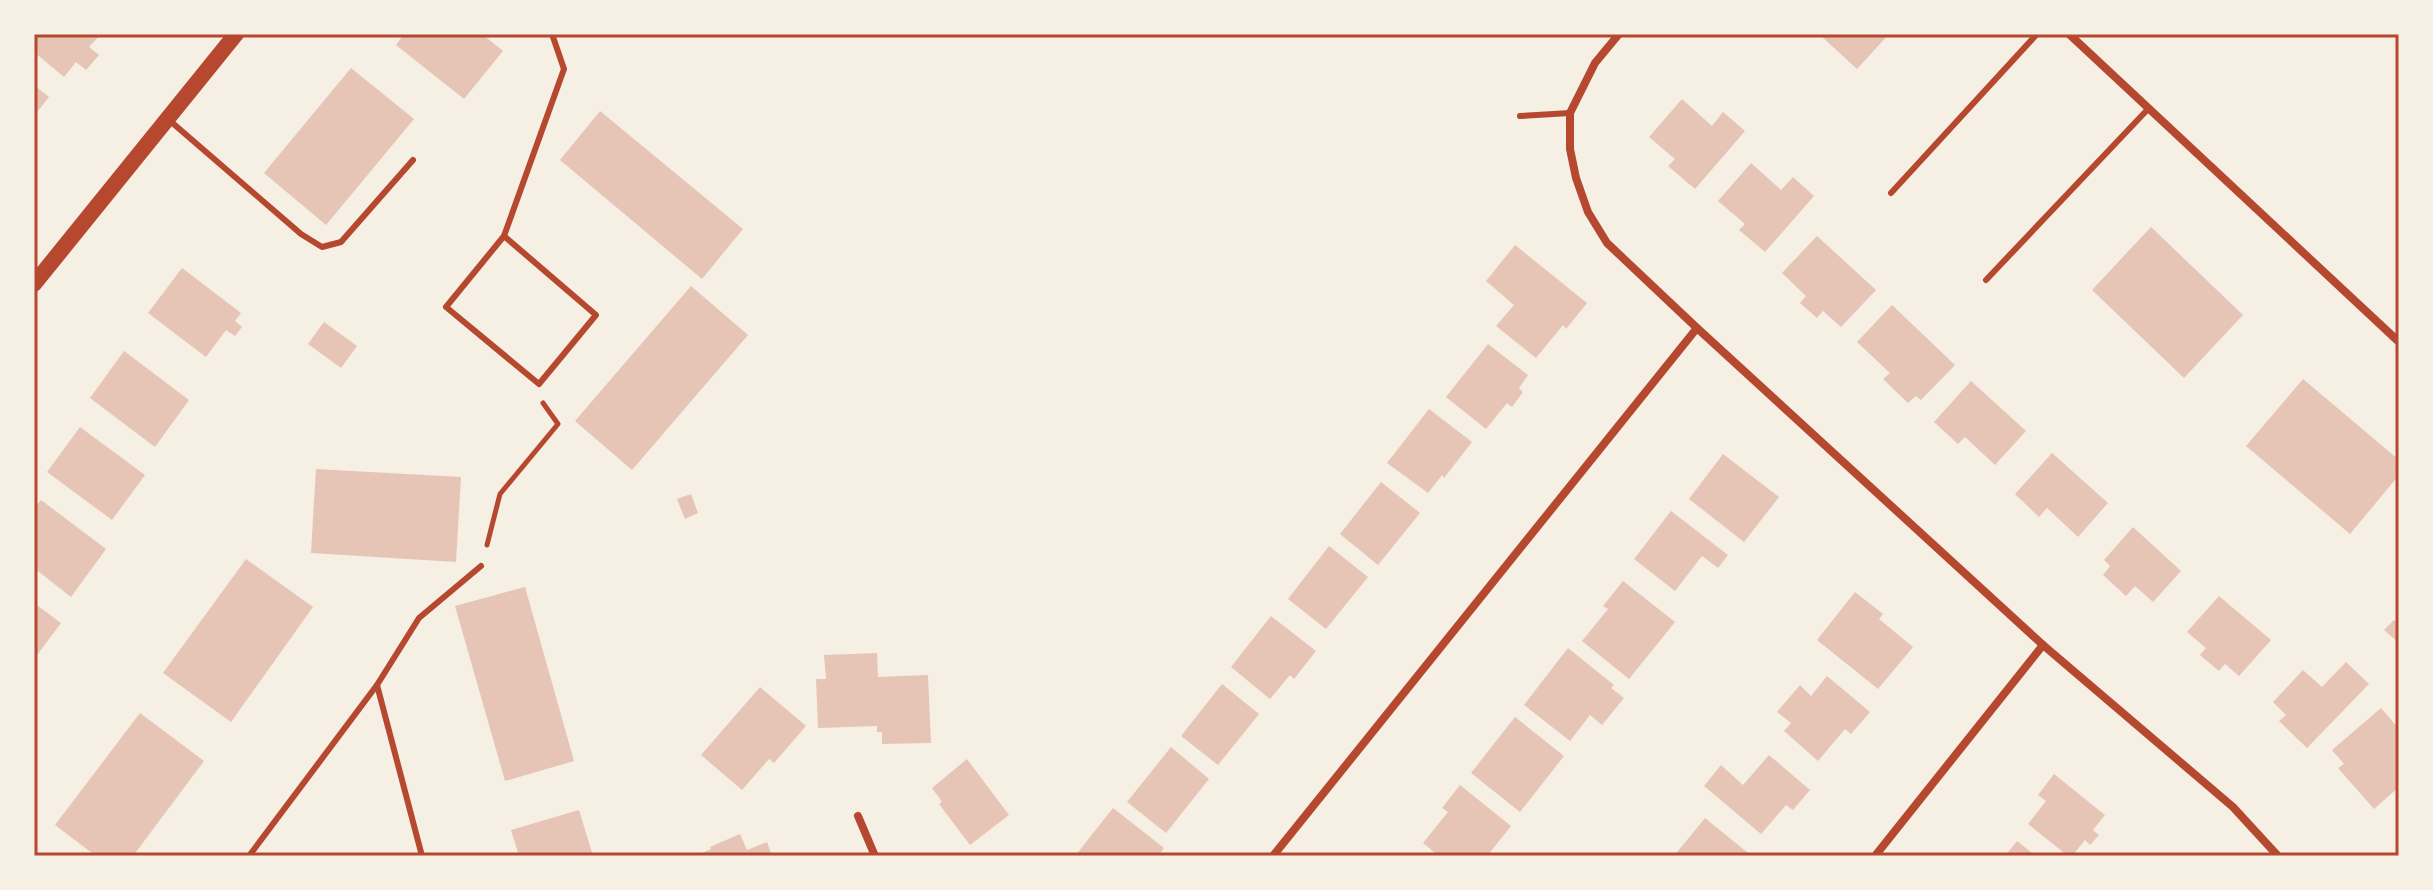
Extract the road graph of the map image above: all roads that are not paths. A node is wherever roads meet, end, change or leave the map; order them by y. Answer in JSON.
{"nodes":[{"id":1,"x":236,"y":34,"type":"edge"},
{"id":2,"x":552,"y":34,"type":"edge"},
{"id":3,"x":1619,"y":34,"type":"edge"},
{"id":4,"x":2037,"y":34,"type":"edge"},
{"id":5,"x":2069,"y":34,"type":"edge"},
{"id":6,"x":2149,"y":108,"type":"junction"},
{"id":7,"x":1570,"y":113,"type":"junction"},
{"id":8,"x":1520,"y":116,"type":"dead end"},
{"id":9,"x":167,"y":119,"type":"junction"},
{"id":10,"x":413,"y":160,"type":"dead end"},
{"id":11,"x":1891,"y":193,"type":"dead end"},
{"id":12,"x":504,"y":236,"type":"junction"},
{"id":13,"x":1986,"y":280,"type":"dead end"},
{"id":14,"x":34,"y":284,"type":"edge"},
{"id":15,"x":1697,"y":328,"type":"junction"},
{"id":16,"x":2399,"y":342,"type":"edge"},
{"id":17,"x":481,"y":566,"type":"road end"},
{"id":18,"x":2043,"y":645,"type":"junction"},
{"id":19,"x":377,"y":685,"type":"junction"},
{"id":20,"x":858,"y":816,"type":"dead end"},
{"id":21,"x":249,"y":856,"type":"edge"},
{"id":22,"x":422,"y":856,"type":"edge"},
{"id":23,"x":875,"y":856,"type":"edge"},
{"id":24,"x":1273,"y":856,"type":"edge"},
{"id":25,"x":1875,"y":856,"type":"edge"},
{"id":26,"x":2278,"y":856,"type":"edge"}],
"edges":[{"from":1,"to":9,"type":"main road"},
{"from":2,"to":12,"type":"lane"},
{"from":3,"to":7,"type":"street"},
{"from":4,"to":11,"type":"lane"},
{"from":5,"to":6,"type":"street"},
{"from":6,"to":13,"type":"lane"},
{"from":6,"to":16,"type":"street"},
{"from":7,"to":8,"type":"lane"},
{"from":7,"to":15,"type":"street"},
{"from":9,"to":10,"type":"lane"},
{"from":9,"to":14,"type":"main road"},
{"from":12,"to":12,"type":"lane"},
{"from":15,"to":18,"type":"street"},
{"from":15,"to":24,"type":"street"},
{"from":17,"to":19,"type":"lane"},
{"from":18,"to":25,"type":"street"},
{"from":18,"to":26,"type":"street"},
{"from":19,"to":21,"type":"lane"},
{"from":19,"to":22,"type":"lane"},
{"from":20,"to":23,"type":"street"}]}
